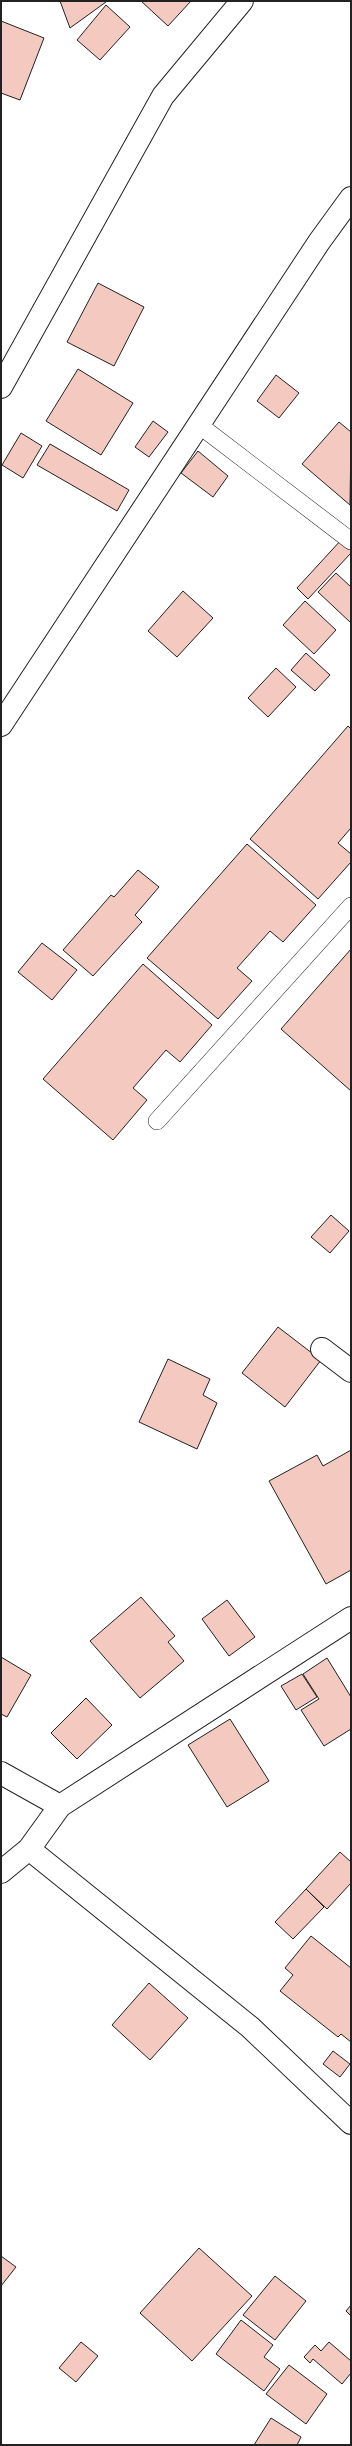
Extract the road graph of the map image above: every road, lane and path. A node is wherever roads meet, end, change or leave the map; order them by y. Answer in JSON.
{"nodes":[{"id":1,"x":242,"y":1,"type":"edge"},
{"id":2,"x":351,"y":198,"type":"edge"},
{"id":3,"x":1,"y":387,"type":"edge"},
{"id":4,"x":199,"y":425,"type":"junction"},
{"id":5,"x":351,"y":541,"type":"edge"},
{"id":6,"x":1,"y":725,"type":"edge"},
{"id":7,"x":351,"y":906,"type":"edge"},
{"id":8,"x":157,"y":1122,"type":"dead end"},
{"id":9,"x":322,"y":1349,"type":"dead end"},
{"id":10,"x":351,"y":1371,"type":"edge"},
{"id":11,"x":351,"y":1618,"type":"edge"},
{"id":12,"x":1,"y":1773,"type":"edge"},
{"id":13,"x":60,"y":1806,"type":"junction"},
{"id":14,"x":29,"y":1849,"type":"junction"},
{"id":15,"x":1,"y":1872,"type":"edge"},
{"id":16,"x":351,"y":2123,"type":"edge"}],
"edges":[{"from":1,"to":3,"type":"street"},
{"from":2,"to":4,"type":"street"},
{"from":4,"to":5,"type":"lane"},
{"from":4,"to":6,"type":"street"},
{"from":7,"to":8,"type":"lane"},
{"from":9,"to":10,"type":"street"},
{"from":11,"to":13,"type":"street"},
{"from":12,"to":13,"type":"street"},
{"from":13,"to":14,"type":"street"},
{"from":14,"to":15,"type":"street"},
{"from":14,"to":16,"type":"street"}]}
